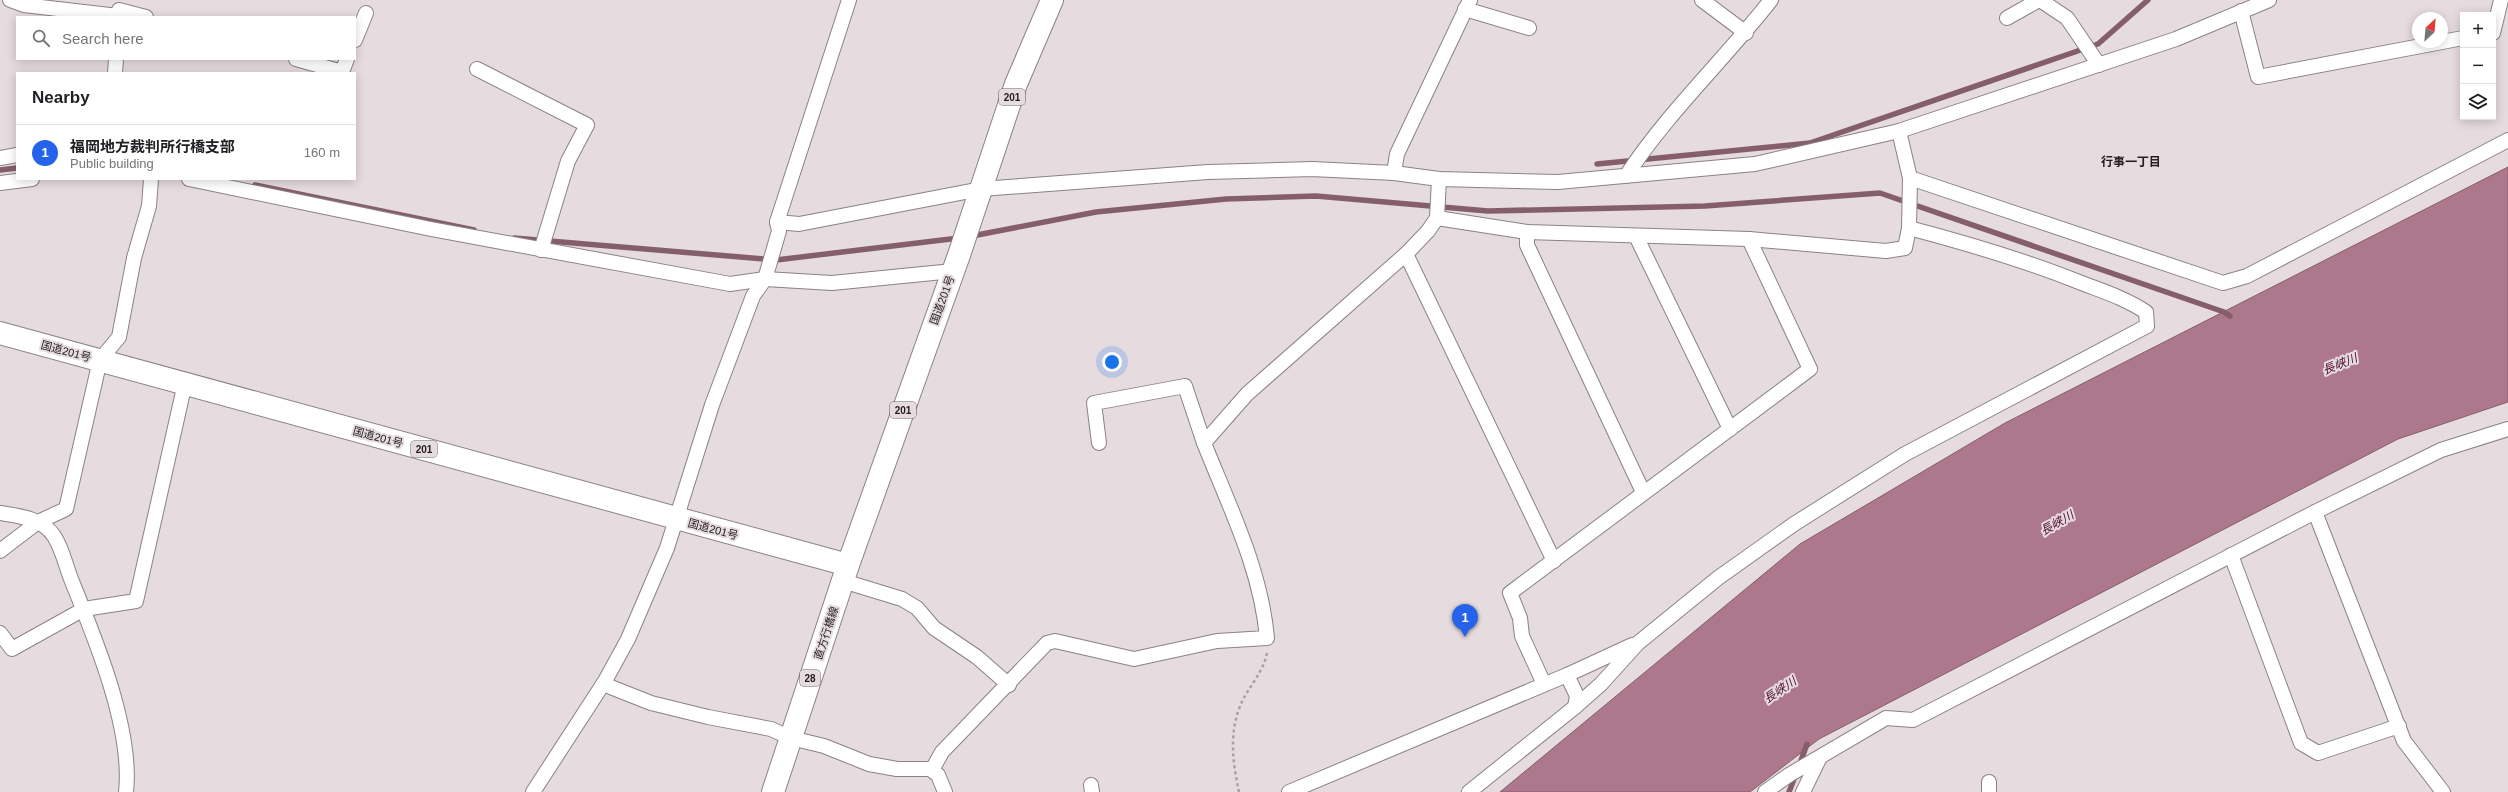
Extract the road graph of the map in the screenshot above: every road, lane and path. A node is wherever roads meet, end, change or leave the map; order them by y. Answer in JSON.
{"nodes":[{"id":1,"x":10,"y":0,"type":"edge"},
{"id":2,"x":1052,"y":0,"type":"edge"},
{"id":3,"x":1702,"y":0,"type":"edge"},
{"id":4,"x":1771,"y":0,"type":"edge"},
{"id":5,"x":2040,"y":0,"type":"edge"},
{"id":6,"x":2269,"y":0,"type":"edge"},
{"id":7,"x":2501,"y":0,"type":"edge"},
{"id":8,"x":846,"y":1,"type":"edge"},
{"id":9,"x":1467,"y":4,"type":"edge"},
{"id":10,"x":119,"y":11,"type":"edge"},
{"id":11,"x":2241,"y":11,"type":"junction"},
{"id":12,"x":366,"y":13,"type":"dead end"},
{"id":13,"x":142,"y":16,"type":"edge"},
{"id":14,"x":2007,"y":18,"type":"dead end"},
{"id":15,"x":2496,"y":21,"type":"edge"},
{"id":16,"x":1529,"y":28,"type":"dead end"},
{"id":17,"x":1746,"y":32,"type":"junction"},
{"id":18,"x":356,"y":38,"type":"edge"},
{"id":19,"x":2460,"y":39,"type":"edge"},
{"id":20,"x":116,"y":60,"type":"edge"},
{"id":21,"x":300,"y":60,"type":"edge"},
{"id":22,"x":347,"y":60,"type":"edge"},
{"id":23,"x":2099,"y":65,"type":"junction"},
{"id":24,"x":477,"y":69,"type":"dead end"},
{"id":25,"x":115,"y":72,"type":"edge"},
{"id":26,"x":342,"y":72,"type":"edge"},
{"id":27,"x":342,"y":72,"type":"edge"},
{"id":28,"x":1899,"y":131,"type":"junction"},
{"id":29,"x":2508,"y":140,"type":"edge"},
{"id":30,"x":16,"y":155,"type":"edge"},
{"id":31,"x":0,"y":158,"type":"edge"},
{"id":32,"x":1394,"y":173,"type":"junction"},
{"id":33,"x":1626,"y":176,"type":"junction"},
{"id":34,"x":24,"y":180,"type":"edge"},
{"id":35,"x":151,"y":180,"type":"edge"},
{"id":36,"x":194,"y":180,"type":"edge"},
{"id":37,"x":0,"y":183,"type":"edge"},
{"id":38,"x":1438,"y":184,"type":"junction"},
{"id":39,"x":1910,"y":184,"type":"junction"},
{"id":40,"x":980,"y":192,"type":"junction"},
{"id":41,"x":1437,"y":218,"type":"junction"},
{"id":42,"x":778,"y":227,"type":"junction"},
{"id":43,"x":1909,"y":228,"type":"junction"},
{"id":44,"x":1527,"y":232,"type":"junction"},
{"id":45,"x":1636,"y":236,"type":"junction"},
{"id":46,"x":1749,"y":239,"type":"junction"},
{"id":47,"x":541,"y":250,"type":"junction"},
{"id":48,"x":1406,"y":254,"type":"junction"},
{"id":49,"x":956,"y":263,"type":"junction"},
{"id":50,"x":766,"y":275,"type":"junction"},
{"id":51,"x":0,"y":333,"type":"edge"},
{"id":52,"x":100,"y":360,"type":"junction"},
{"id":53,"x":185,"y":383,"type":"junction"},
{"id":54,"x":1730,"y":429,"type":"junction"},
{"id":55,"x":2508,"y":429,"type":"edge"},
{"id":56,"x":1099,"y":443,"type":"dead end"},
{"id":57,"x":1204,"y":443,"type":"junction"},
{"id":58,"x":1644,"y":492,"type":"junction"},
{"id":59,"x":2315,"y":512,"type":"junction"},
{"id":60,"x":0,"y":513,"type":"edge"},
{"id":61,"x":676,"y":519,"type":"junction"},
{"id":62,"x":38,"y":522,"type":"junction"},
{"id":63,"x":0,"y":551,"type":"edge"},
{"id":64,"x":2231,"y":555,"type":"junction"},
{"id":65,"x":1554,"y":561,"type":"junction"},
{"id":66,"x":846,"y":573,"type":"junction"},
{"id":67,"x":84,"y":610,"type":"junction"},
{"id":68,"x":0,"y":632,"type":"edge"},
{"id":69,"x":1267,"y":638,"type":"junction"},
{"id":70,"x":1638,"y":643,"type":"junction"},
{"id":71,"x":1567,"y":675,"type":"junction"},
{"id":72,"x":603,"y":684,"type":"junction"},
{"id":73,"x":1544,"y":684,"type":"junction"},
{"id":74,"x":1009,"y":685,"type":"junction"},
{"id":75,"x":1574,"y":707,"type":"junction"},
{"id":76,"x":2399,"y":726,"type":"junction"},
{"id":77,"x":790,"y":738,"type":"junction"},
{"id":78,"x":1820,"y":757,"type":"junction"},
{"id":79,"x":932,"y":770,"type":"junction"},
{"id":80,"x":126,"y":792,"type":"edge"},
{"id":81,"x":532,"y":792,"type":"edge"},
{"id":82,"x":772,"y":792,"type":"edge"},
{"id":83,"x":945,"y":792,"type":"edge"},
{"id":84,"x":1239,"y":792,"type":"edge"},
{"id":85,"x":1288,"y":792,"type":"edge"},
{"id":86,"x":1469,"y":792,"type":"edge"},
{"id":87,"x":1765,"y":792,"type":"edge"},
{"id":88,"x":1803,"y":792,"type":"edge"},
{"id":89,"x":2443,"y":792,"type":"edge"}],
"edges":[{"from":1,"to":10,"type":"street"},
{"from":2,"to":40,"type":"main road","name":"国道201号","number":"201"},
{"from":3,"to":17,"type":"street"},
{"from":4,"to":17,"type":"street"},
{"from":5,"to":14,"type":"street"},
{"from":5,"to":23,"type":"street"},
{"from":6,"to":11,"type":"street"},
{"from":7,"to":15,"type":"street"},
{"from":8,"to":42,"type":"street"},
{"from":9,"to":16,"type":"street"},
{"from":9,"to":32,"type":"street"},
{"from":10,"to":13,"type":"street"},
{"from":11,"to":19,"type":"street"},
{"from":11,"to":23,"type":"street"},
{"from":12,"to":18,"type":"street"},
{"from":17,"to":33,"type":"street"},
{"from":20,"to":25,"type":"street"},
{"from":21,"to":27,"type":"street"},
{"from":22,"to":26,"type":"street"},
{"from":23,"to":28,"type":"street"},
{"from":24,"to":47,"type":"street"},
{"from":28,"to":33,"type":"street"},
{"from":28,"to":39,"type":"street"},
{"from":29,"to":39,"type":"street"},
{"from":30,"to":31,"type":"street"},
{"from":32,"to":38,"type":"street"},
{"from":32,"to":40,"type":"street"},
{"from":33,"to":38,"type":"street"},
{"from":34,"to":37,"type":"street"},
{"from":35,"to":52,"type":"street"},
{"from":36,"to":47,"type":"street"},
{"from":38,"to":41,"type":"street"},
{"from":39,"to":43,"type":"street"},
{"from":40,"to":42,"type":"street"},
{"from":40,"to":49,"type":"main road","name":"国道201号","number":"201"},
{"from":41,"to":44,"type":"street"},
{"from":41,"to":48,"type":"street"},
{"from":42,"to":50,"type":"street"},
{"from":43,"to":46,"type":"street"},
{"from":43,"to":70,"type":"street"},
{"from":44,"to":45,"type":"street"},
{"from":44,"to":58,"type":"street"},
{"from":45,"to":46,"type":"street"},
{"from":45,"to":54,"type":"street"},
{"from":46,"to":54,"type":"street"},
{"from":47,"to":50,"type":"street"},
{"from":48,"to":57,"type":"street"},
{"from":48,"to":65,"type":"street"},
{"from":49,"to":50,"type":"street"},
{"from":49,"to":66,"type":"main road","name":"国道201号","number":"201"},
{"from":50,"to":61,"type":"street"},
{"from":51,"to":52,"type":"main road","name":"国道201号","number":"201"},
{"from":52,"to":53,"type":"main road","name":"国道201号","number":"201"},
{"from":52,"to":62,"type":"street"},
{"from":53,"to":61,"type":"main road","name":"国道201号","number":"201"},
{"from":53,"to":67,"type":"street"},
{"from":54,"to":58,"type":"street"},
{"from":55,"to":59,"type":"street"},
{"from":56,"to":57,"type":"street"},
{"from":57,"to":69,"type":"street"},
{"from":58,"to":65,"type":"street"},
{"from":59,"to":64,"type":"street"},
{"from":59,"to":76,"type":"street"},
{"from":60,"to":62,"type":"street"},
{"from":61,"to":66,"type":"main road","name":"国道201号","number":"201"},
{"from":61,"to":72,"type":"street"},
{"from":62,"to":63,"type":"street"},
{"from":62,"to":67,"type":"street"},
{"from":64,"to":76,"type":"street"},
{"from":64,"to":78,"type":"street"},
{"from":65,"to":73,"type":"street"},
{"from":66,"to":74,"type":"street"},
{"from":66,"to":77,"type":"main road","name":"直方行橋線","number":"28"},
{"from":67,"to":68,"type":"street"},
{"from":67,"to":80,"type":"street"},
{"from":69,"to":74,"type":"street"},
{"from":69,"to":84,"type":"path"},
{"from":70,"to":71,"type":"street"},
{"from":70,"to":75,"type":"street"},
{"from":71,"to":73,"type":"street"},
{"from":71,"to":75,"type":"street"},
{"from":72,"to":77,"type":"street"},
{"from":72,"to":81,"type":"street"},
{"from":73,"to":85,"type":"street"},
{"from":74,"to":79,"type":"street"},
{"from":75,"to":86,"type":"street"},
{"from":76,"to":89,"type":"street"},
{"from":77,"to":79,"type":"street"},
{"from":77,"to":82,"type":"main road","name":"直方行橋線","number":"28"},
{"from":78,"to":87,"type":"street"},
{"from":78,"to":88,"type":"street"},
{"from":79,"to":83,"type":"street"}]}
